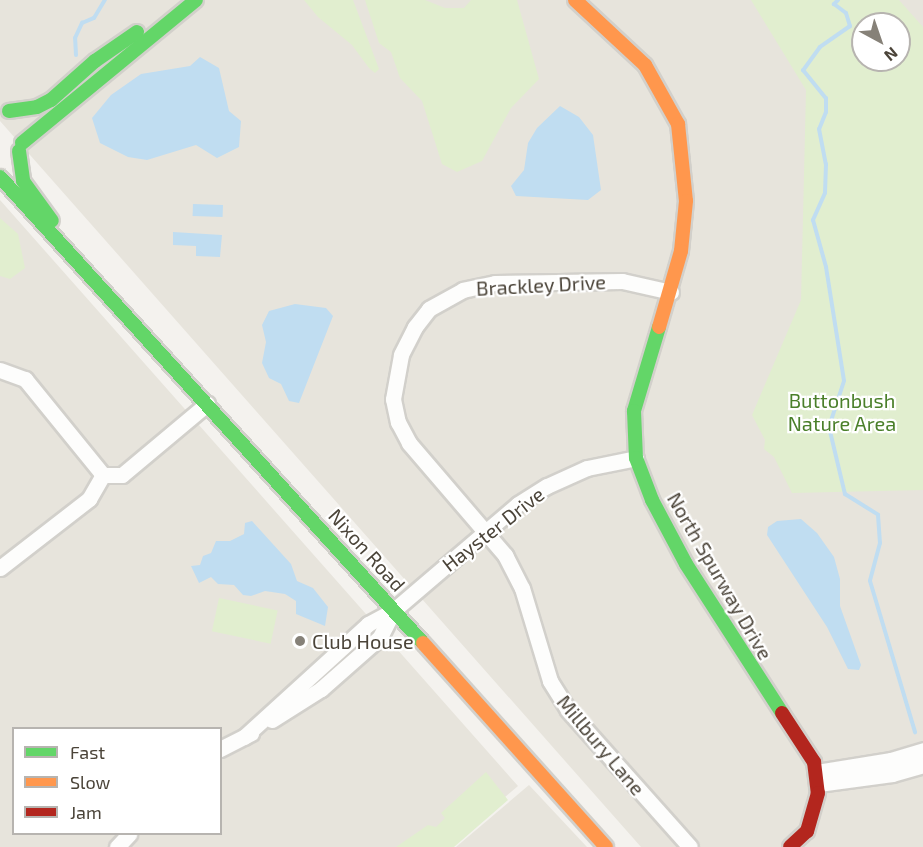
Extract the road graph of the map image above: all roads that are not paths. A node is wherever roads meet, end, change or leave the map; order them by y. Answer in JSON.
{"nodes":[{"id":1,"x":188,"y":0,"type":"edge"},
{"id":2,"x":196,"y":0,"type":"edge"},
{"id":3,"x":576,"y":0,"type":"edge"},
{"id":4,"x":4,"y":109,"type":"edge"},
{"id":5,"x":20,"y":147,"type":"junction"},
{"id":6,"x":0,"y":165,"type":"edge"},
{"id":7,"x":0,"y":177,"type":"edge"},
{"id":8,"x":96,"y":283,"type":"junction"},
{"id":9,"x":671,"y":292,"type":"junction"},
{"id":10,"x":0,"y":370,"type":"edge"},
{"id":11,"x":207,"y":404,"type":"junction"},
{"id":12,"x":636,"y":458,"type":"junction"},
{"id":13,"x":103,"y":475,"type":"junction"},
{"id":14,"x":488,"y":533,"type":"junction"},
{"id":15,"x":0,"y":568,"type":"edge"},
{"id":16,"x":394,"y":610,"type":"junction"},
{"id":17,"x":222,"y":748,"type":"edge"},
{"id":18,"x":923,"y":750,"type":"edge"},
{"id":19,"x":923,"y":765,"type":"edge"},
{"id":20,"x":891,"y":767,"type":"junction"},
{"id":21,"x":817,"y":778,"type":"junction"},
{"id":22,"x":128,"y":835,"type":"edge"},
{"id":23,"x":117,"y":847,"type":"edge"},
{"id":24,"x":606,"y":847,"type":"edge"},
{"id":25,"x":690,"y":847,"type":"edge"},
{"id":26,"x":790,"y":847,"type":"edge"}],
"edges":[{"from":1,"to":4,"type":"main road"},
{"from":2,"to":5,"type":"main road"},
{"from":3,"to":9,"type":"main road","name":"North Spurway Drive"},
{"from":4,"to":5,"type":"main road","name":"Nixon Road"},
{"from":5,"to":6,"type":"main road"},
{"from":5,"to":8,"type":"main road","name":"Nixon Road"},
{"from":7,"to":8,"type":"main road","name":"Nixon Road"},
{"from":8,"to":11,"type":"main road","name":"Nixon Road"},
{"from":9,"to":12,"type":"main road","name":"North Spurway Drive"},
{"from":9,"to":14,"type":"street","name":"Brackley Drive"},
{"from":10,"to":13,"type":"street"},
{"from":11,"to":13,"type":"street"},
{"from":11,"to":16,"type":"main road","name":"Nixon Road"},
{"from":12,"to":14,"type":"street","name":"Hayster Drive"},
{"from":12,"to":21,"type":"main road","name":"North Spurway Drive"},
{"from":13,"to":15,"type":"street"},
{"from":14,"to":16,"type":"street","name":"Hayster Drive"},
{"from":14,"to":25,"type":"street","name":"Millbury Lane"},
{"from":16,"to":17,"type":"street","name":"Hayster Drive"},
{"from":16,"to":24,"type":"main road","name":"Nixon Road"},
{"from":18,"to":20,"type":"street"},
{"from":19,"to":20,"type":"street"},
{"from":20,"to":21,"type":"street"},
{"from":21,"to":26,"type":"main road"},
{"from":22,"to":23,"type":"street"}]}
